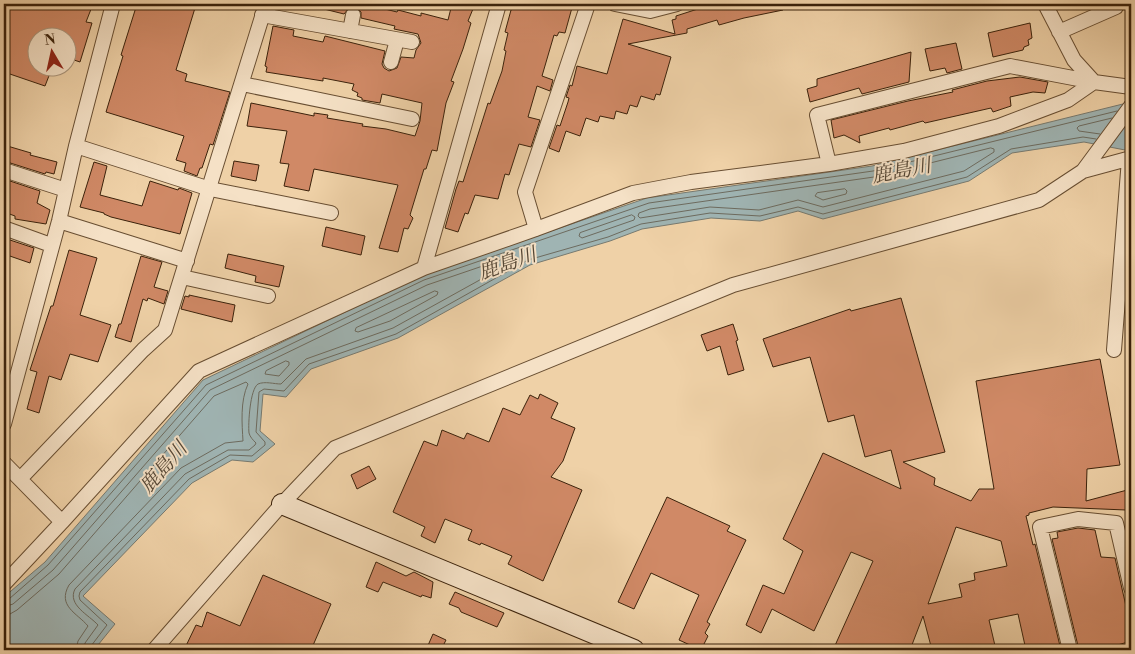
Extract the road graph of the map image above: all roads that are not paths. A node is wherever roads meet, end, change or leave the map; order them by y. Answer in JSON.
{"nodes":[{"id":1,"x":113,"y":4,"type":"edge"},
{"id":2,"x":499,"y":4,"type":"edge"},
{"id":3,"x":588,"y":4,"type":"edge"},
{"id":4,"x":616,"y":4,"type":"edge"},
{"id":5,"x":677,"y":4,"type":"edge"},
{"id":6,"x":1044,"y":4,"type":"edge"},
{"id":7,"x":1116,"y":7,"type":"dead end"},
{"id":8,"x":264,"y":9,"type":"edge"},
{"id":9,"x":353,"y":15,"type":"dead end"},
{"id":10,"x":350,"y":31,"type":"junction"},
{"id":11,"x":1059,"y":32,"type":"junction"},
{"id":12,"x":397,"y":40,"type":"junction"},
{"id":13,"x":412,"y":42,"type":"dead end"},
{"id":14,"x":391,"y":62,"type":"dead end"},
{"id":15,"x":1094,"y":82,"type":"junction"},
{"id":16,"x":242,"y":84,"type":"junction"},
{"id":17,"x":1131,"y":87,"type":"edge"},
{"id":18,"x":1131,"y":106,"type":"edge"},
{"id":19,"x":412,"y":119,"type":"dead end"},
{"id":20,"x":76,"y":146,"type":"junction"},
{"id":21,"x":1130,"y":159,"type":"edge"},
{"id":22,"x":829,"y":164,"type":"junction"},
{"id":23,"x":4,"y":170,"type":"edge"},
{"id":24,"x":1083,"y":171,"type":"junction"},
{"id":25,"x":210,"y":188,"type":"junction"},
{"id":26,"x":66,"y":190,"type":"junction"},
{"id":27,"x":331,"y":214,"type":"dead end"},
{"id":28,"x":59,"y":220,"type":"junction"},
{"id":29,"x":4,"y":228,"type":"edge"},
{"id":30,"x":536,"y":229,"type":"junction"},
{"id":31,"x":51,"y":245,"type":"junction"},
{"id":32,"x":187,"y":261,"type":"junction"},
{"id":33,"x":424,"y":268,"type":"junction"},
{"id":34,"x":182,"y":277,"type":"junction"},
{"id":35,"x":268,"y":296,"type":"dead end"},
{"id":36,"x":1114,"y":350,"type":"dead end"},
{"id":37,"x":4,"y":424,"type":"edge"},
{"id":38,"x":4,"y":462,"type":"edge"},
{"id":39,"x":20,"y":479,"type":"junction"},
{"id":40,"x":282,"y":504,"type":"junction"},
{"id":41,"x":62,"y":522,"type":"junction"},
{"id":42,"x":4,"y":584,"type":"edge"},
{"id":43,"x":1131,"y":588,"type":"edge"},
{"id":44,"x":154,"y":650,"type":"edge"},
{"id":45,"x":634,"y":650,"type":"edge"},
{"id":46,"x":1070,"y":650,"type":"edge"}],
"edges":[{"from":1,"to":20,"type":"street"},
{"from":2,"to":33,"type":"street"},
{"from":3,"to":30,"type":"street"},
{"from":4,"to":5,"type":"street"},
{"from":6,"to":11,"type":"street"},
{"from":7,"to":11,"type":"street"},
{"from":8,"to":10,"type":"street"},
{"from":8,"to":16,"type":"street"},
{"from":9,"to":10,"type":"street"},
{"from":10,"to":12,"type":"street"},
{"from":11,"to":15,"type":"street"},
{"from":12,"to":13,"type":"street"},
{"from":12,"to":14,"type":"street"},
{"from":15,"to":17,"type":"street"},
{"from":15,"to":22,"type":"street"},
{"from":15,"to":22,"type":"street"},
{"from":16,"to":19,"type":"street"},
{"from":16,"to":25,"type":"street"},
{"from":18,"to":24,"type":"street"},
{"from":20,"to":25,"type":"street"},
{"from":20,"to":26,"type":"street"},
{"from":21,"to":24,"type":"street"},
{"from":21,"to":36,"type":"street"},
{"from":22,"to":30,"type":"street"},
{"from":23,"to":26,"type":"street"},
{"from":24,"to":40,"type":"street"},
{"from":25,"to":27,"type":"street"},
{"from":25,"to":32,"type":"street"},
{"from":26,"to":28,"type":"street"},
{"from":28,"to":31,"type":"street"},
{"from":28,"to":32,"type":"street"},
{"from":29,"to":31,"type":"street"},
{"from":30,"to":33,"type":"street"},
{"from":31,"to":37,"type":"street"},
{"from":32,"to":34,"type":"street"},
{"from":33,"to":41,"type":"street"},
{"from":34,"to":35,"type":"street"},
{"from":34,"to":39,"type":"street"},
{"from":38,"to":39,"type":"street"},
{"from":39,"to":41,"type":"street"},
{"from":40,"to":44,"type":"street"},
{"from":40,"to":45,"type":"street"},
{"from":41,"to":42,"type":"street"},
{"from":43,"to":46,"type":"street"}]}
